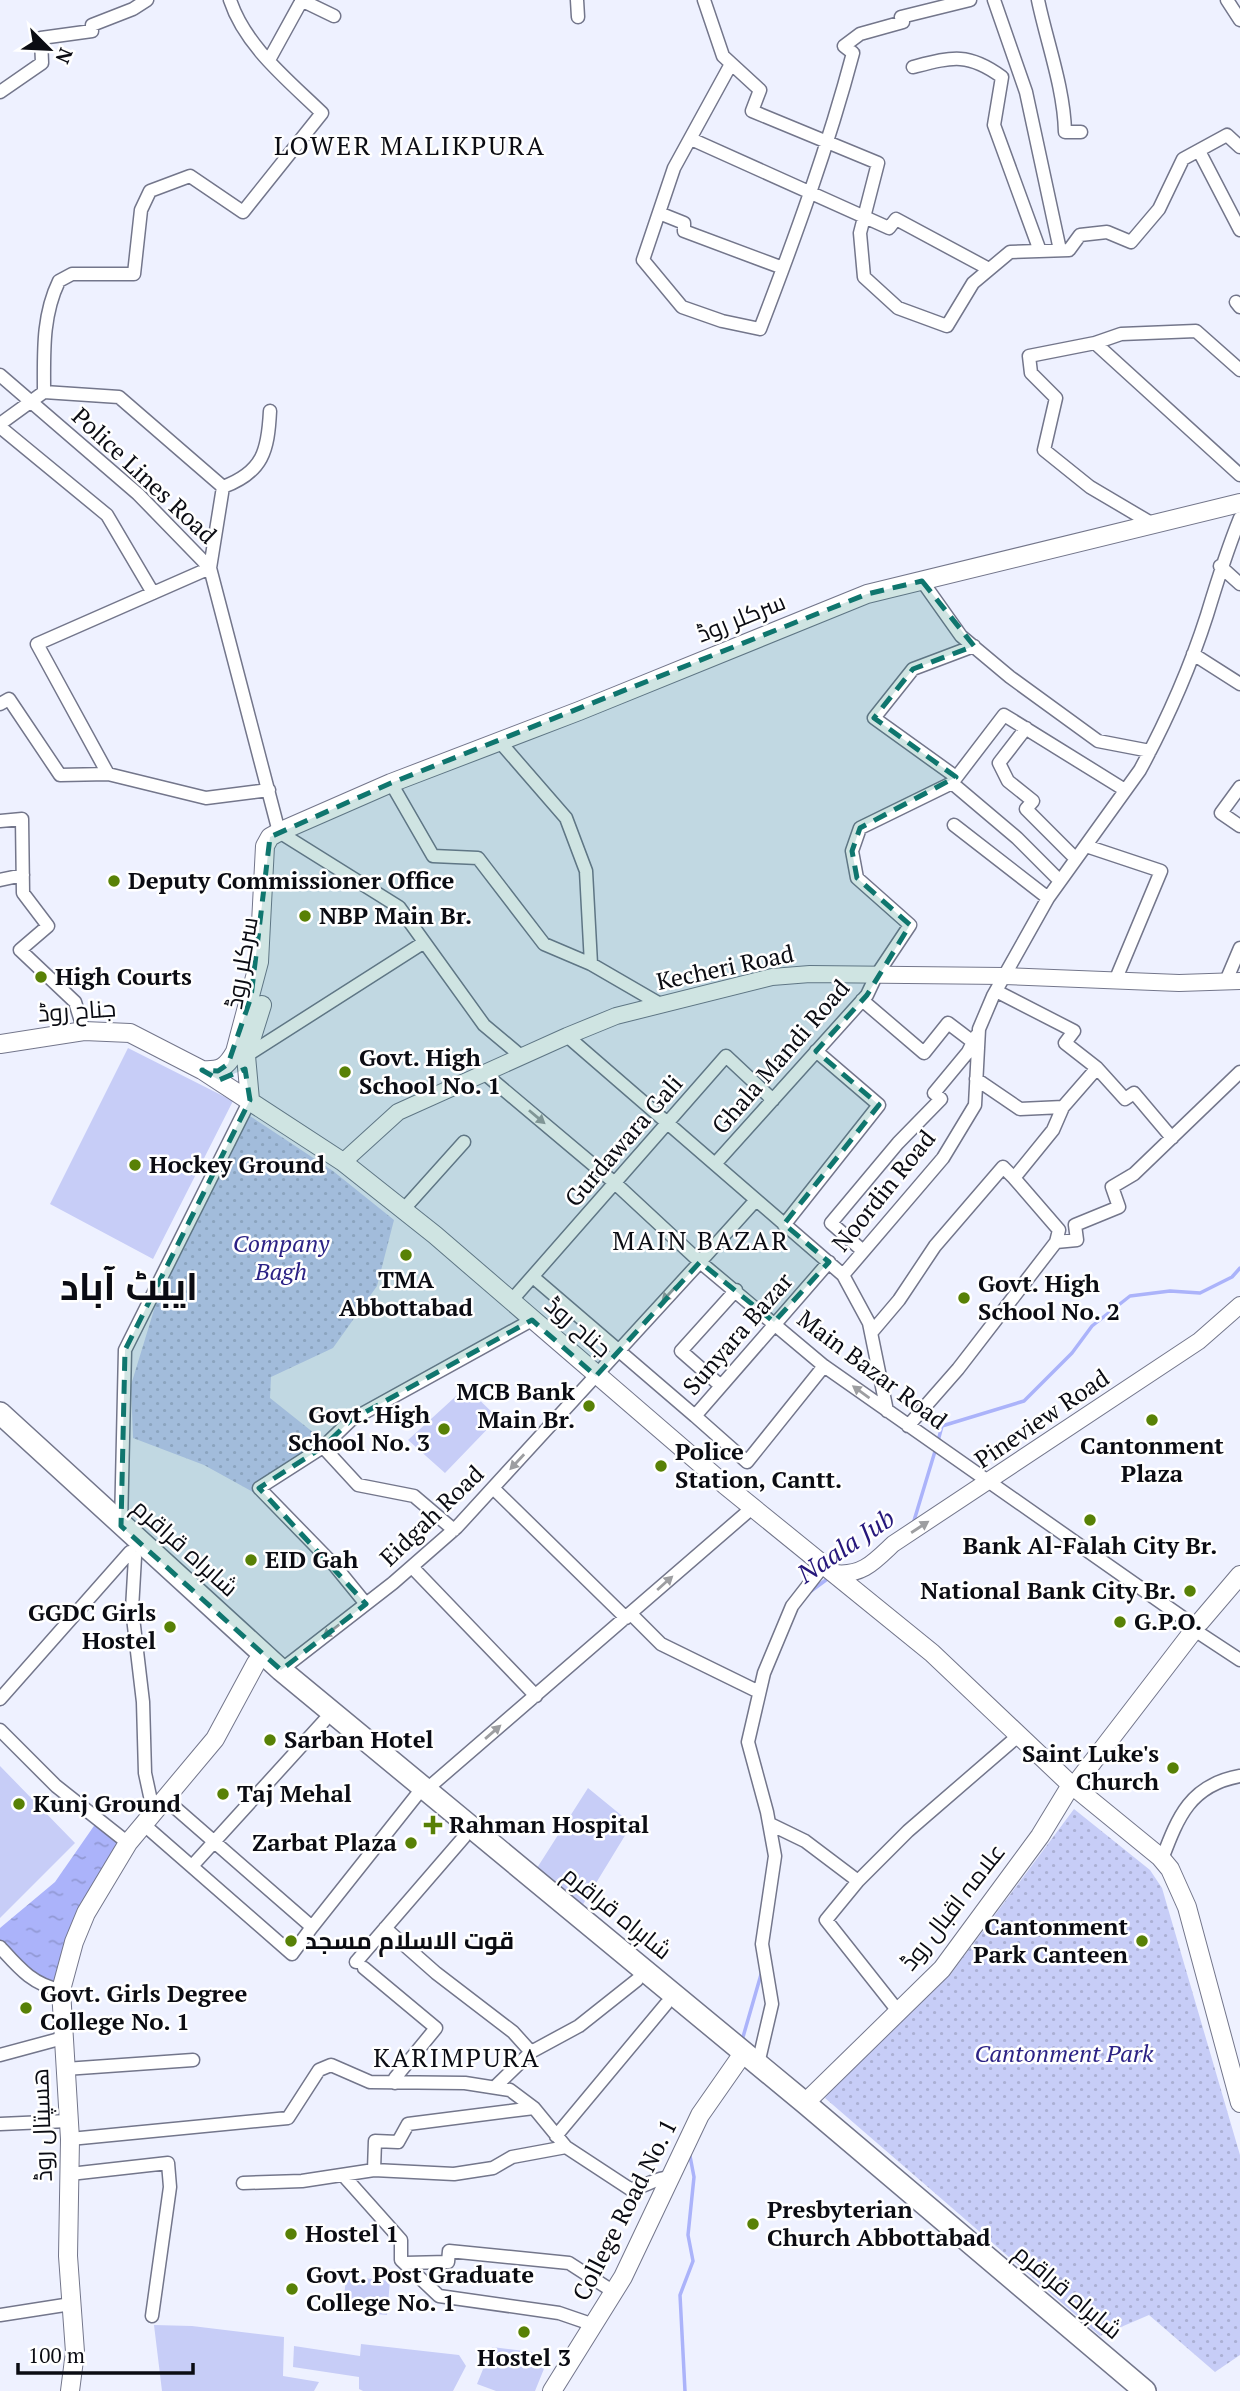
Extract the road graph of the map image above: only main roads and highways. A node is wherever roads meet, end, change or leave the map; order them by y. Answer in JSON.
{"nodes":[{"id":1,"x":1240,"y":503,"type":"edge"},
{"id":2,"x":0,"y":1044,"type":"edge"},
{"id":3,"x":240,"y":1054,"type":"junction"},
{"id":4,"x":202,"y":1070,"type":"junction"},
{"id":5,"x":219,"y":1080,"type":"junction"},
{"id":6,"x":250,"y":1100,"type":"junction"},
{"id":7,"x":0,"y":1413,"type":"edge"},
{"id":8,"x":0,"y":1432,"type":"edge"},
{"id":9,"x":1240,"y":1575,"type":"edge"},
{"id":10,"x":256,"y":1663,"type":"junction"},
{"id":11,"x":1073,"y":1786,"type":"junction"},
{"id":12,"x":421,"y":1792,"type":"junction"},
{"id":13,"x":746,"y":2059,"type":"junction"},
{"id":14,"x":805,"y":2103,"type":"junction"},
{"id":15,"x":1240,"y":2103,"type":"edge"},
{"id":16,"x":70,"y":2391,"type":"edge"},
{"id":17,"x":552,"y":2391,"type":"edge"},
{"id":18,"x":1125,"y":2391,"type":"edge"},
{"id":19,"x":1145,"y":2391,"type":"edge"}],
"edges":[{"from":1,"to":3,"type":"main road","name":"سرکلر روڈ"},
{"from":2,"to":4,"type":"main road","name":"جناح روڈ"},
{"from":3,"to":4,"type":"main road"},
{"from":3,"to":5,"type":"main road"},
{"from":3,"to":6,"type":"main road","name":"سرکلر روڈ"},
{"from":4,"to":5,"type":"main road","name":"جناح روڈ"},
{"from":5,"to":6,"type":"main road","name":"جناح روڈ"},
{"from":6,"to":11,"type":"main road","name":"جناح روڈ"},
{"from":7,"to":12,"type":"highway","name":"شاہراہ قراقرم"},
{"from":8,"to":10,"type":"highway","name":"شاہراہ قراقرم"},
{"from":9,"to":11,"type":"main road","name":"علامہ اقبال روڈ"},
{"from":10,"to":12,"type":"highway","name":"شاہراہ قراقرم"},
{"from":10,"to":16,"type":"main road","name":"ھسپتال روڈ"},
{"from":11,"to":14,"type":"main road","name":"علامہ اقبال روڈ"},
{"from":11,"to":15,"type":"main road","name":"جناح روڈ"},
{"from":12,"to":13,"type":"highway","name":"شاہراہ قراقرم"},
{"from":12,"to":13,"type":"highway","name":"شاہراہ قراقرم"},
{"from":13,"to":14,"type":"highway","name":"شاہراہ قراقرم"},
{"from":13,"to":17,"type":"main road","name":"College Road No. 1"},
{"from":13,"to":18,"type":"highway","name":"شاہراہ قراقرم"},
{"from":14,"to":19,"type":"highway","name":"شاہراہ قراقرم"}]}
